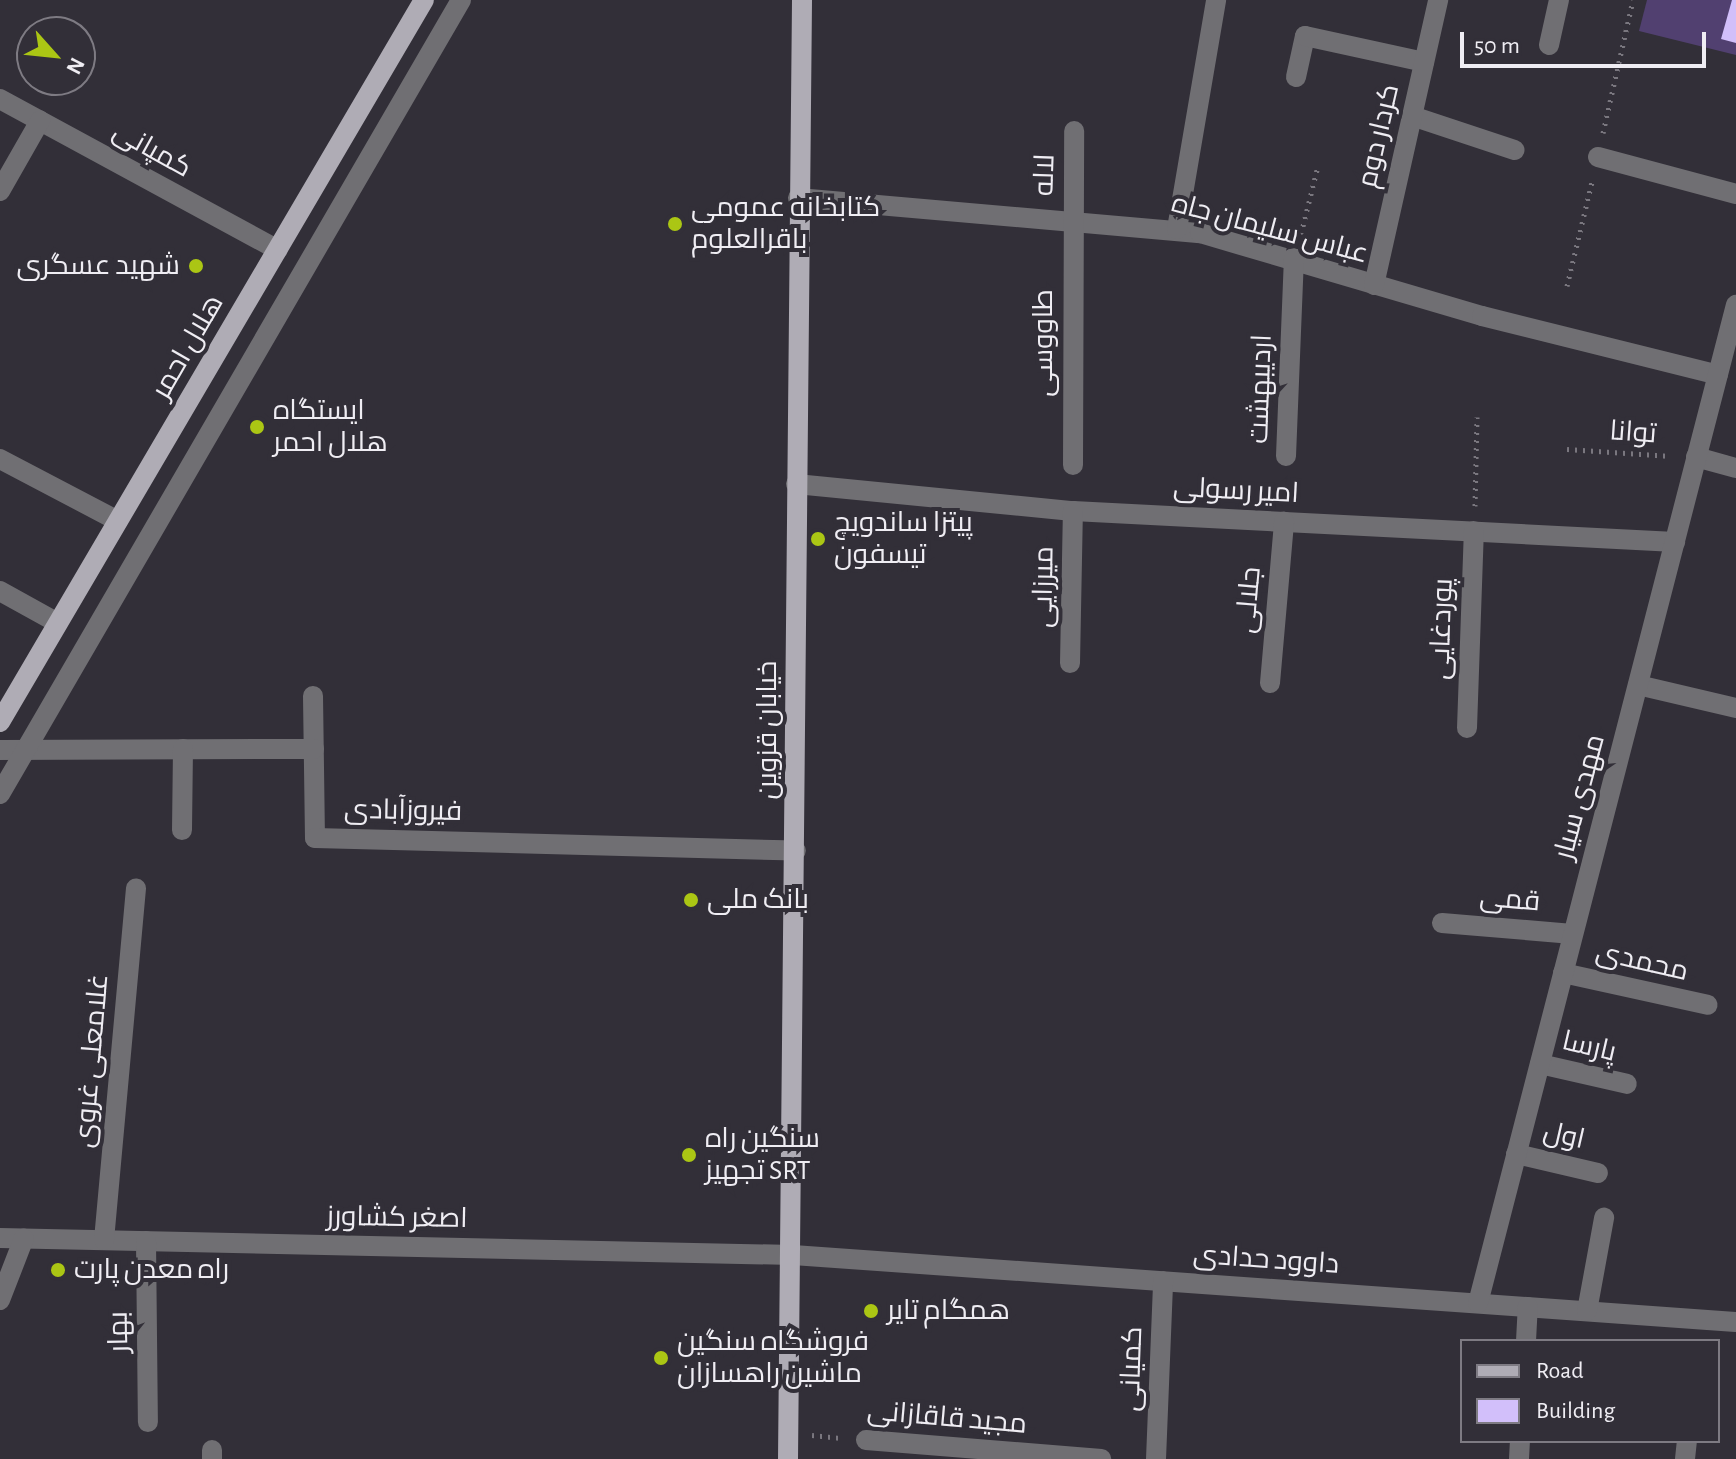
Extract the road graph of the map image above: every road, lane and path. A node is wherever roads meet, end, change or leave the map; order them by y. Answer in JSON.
{"nodes":[{"id":1,"x":424,"y":0,"type":"edge"},
{"id":2,"x":461,"y":0,"type":"edge"},
{"id":3,"x":802,"y":0,"type":"edge"},
{"id":4,"x":1216,"y":0,"type":"edge"},
{"id":5,"x":1438,"y":0,"type":"edge"},
{"id":6,"x":1553,"y":2,"type":"edge"},
{"id":7,"x":1549,"y":45,"type":"dead end"},
{"id":8,"x":1424,"y":62,"type":"junction"},
{"id":9,"x":1296,"y":77,"type":"dead end"},
{"id":10,"x":0,"y":99,"type":"edge"},
{"id":11,"x":1412,"y":116,"type":"junction"},
{"id":12,"x":40,"y":121,"type":"junction"},
{"id":13,"x":1074,"y":131,"type":"dead end"},
{"id":14,"x":1514,"y":150,"type":"dead end"},
{"id":15,"x":1598,"y":157,"type":"dead end"},
{"id":16,"x":1318,"y":166,"type":"dead end"},
{"id":17,"x":0,"y":191,"type":"edge"},
{"id":18,"x":1736,"y":194,"type":"edge"},
{"id":19,"x":798,"y":198,"type":"junction"},
{"id":20,"x":1071,"y":221,"type":"junction"},
{"id":21,"x":1177,"y":229,"type":"junction"},
{"id":22,"x":278,"y":250,"type":"junction"},
{"id":23,"x":1294,"y":258,"type":"junction"},
{"id":24,"x":1374,"y":285,"type":"junction"},
{"id":25,"x":1736,"y":305,"type":"edge"},
{"id":26,"x":1718,"y":375,"type":"junction"},
{"id":27,"x":1477,"y":417,"type":"dead end"},
{"id":28,"x":1567,"y":449,"type":"dead end"},
{"id":29,"x":1286,"y":456,"type":"dead end"},
{"id":30,"x":1696,"y":457,"type":"junction"},
{"id":31,"x":0,"y":459,"type":"edge"},
{"id":32,"x":1073,"y":465,"type":"dead end"},
{"id":33,"x":1736,"y":468,"type":"edge"},
{"id":34,"x":796,"y":484,"type":"junction"},
{"id":35,"x":1073,"y":511,"type":"junction"},
{"id":36,"x":118,"y":521,"type":"junction"},
{"id":37,"x":1284,"y":522,"type":"junction"},
{"id":38,"x":1474,"y":531,"type":"junction"},
{"id":39,"x":1675,"y":542,"type":"junction"},
{"id":40,"x":0,"y":591,"type":"edge"},
{"id":41,"x":58,"y":623,"type":"junction"},
{"id":42,"x":1070,"y":663,"type":"dead end"},
{"id":43,"x":1270,"y":683,"type":"dead end"},
{"id":44,"x":1638,"y":685,"type":"junction"},
{"id":45,"x":6,"y":695,"type":"edge"},
{"id":46,"x":313,"y":696,"type":"dead end"},
{"id":47,"x":1735,"y":703,"type":"edge"},
{"id":48,"x":0,"y":722,"type":"edge"},
{"id":49,"x":1467,"y":728,"type":"dead end"},
{"id":50,"x":183,"y":749,"type":"junction"},
{"id":51,"x":314,"y":749,"type":"junction"},
{"id":52,"x":0,"y":750,"type":"edge"},
{"id":53,"x":26,"y":750,"type":"junction"},
{"id":54,"x":0,"y":794,"type":"edge"},
{"id":55,"x":182,"y":830,"type":"dead end"},
{"id":56,"x":796,"y":851,"type":"junction"},
{"id":57,"x":136,"y":888,"type":"dead end"},
{"id":58,"x":1442,"y":923,"type":"dead end"},
{"id":59,"x":1573,"y":934,"type":"junction"},
{"id":60,"x":1563,"y":973,"type":"junction"},
{"id":61,"x":1708,"y":1005,"type":"dead end"},
{"id":62,"x":1540,"y":1064,"type":"junction"},
{"id":63,"x":1627,"y":1084,"type":"dead end"},
{"id":64,"x":1516,"y":1154,"type":"junction"},
{"id":65,"x":1598,"y":1173,"type":"dead end"},
{"id":66,"x":1604,"y":1218,"type":"dead end"},
{"id":67,"x":0,"y":1238,"type":"edge"},
{"id":68,"x":24,"y":1238,"type":"junction"},
{"id":69,"x":104,"y":1240,"type":"junction"},
{"id":70,"x":146,"y":1241,"type":"junction"},
{"id":71,"x":793,"y":1255,"type":"junction"},
{"id":72,"x":1163,"y":1281,"type":"junction"},
{"id":73,"x":0,"y":1300,"type":"edge"},
{"id":74,"x":1478,"y":1303,"type":"junction"},
{"id":75,"x":1528,"y":1307,"type":"junction"},
{"id":76,"x":1587,"y":1311,"type":"junction"},
{"id":77,"x":1698,"y":1320,"type":"junction"},
{"id":78,"x":1736,"y":1322,"type":"edge"},
{"id":79,"x":1526,"y":1339,"type":"edge"},
{"id":80,"x":1696,"y":1339,"type":"edge"},
{"id":81,"x":148,"y":1422,"type":"dead end"},
{"id":82,"x":788,"y":1433,"type":"junction"},
{"id":83,"x":866,"y":1440,"type":"joint"},
{"id":84,"x":788,"y":1459,"type":"edge"},
{"id":85,"x":1101,"y":1459,"type":"edge"},
{"id":86,"x":1156,"y":1459,"type":"edge"}],
"edges":[{"from":1,"to":22,"type":"main road","name":"هلال احمر"},
{"from":2,"to":53,"type":"street"},
{"from":3,"to":19,"type":"main road","name":"خیابان قزوین"},
{"from":4,"to":21,"type":"street"},
{"from":5,"to":8,"type":"street","name":"کردار دوم"},
{"from":6,"to":7,"type":"street"},
{"from":8,"to":9,"type":"street"},
{"from":8,"to":11,"type":"street","name":"کردار دوم"},
{"from":10,"to":12,"type":"street","name":"کمپانی"},
{"from":11,"to":14,"type":"street"},
{"from":11,"to":24,"type":"street","name":"کردار دوم"},
{"from":12,"to":17,"type":"street"},
{"from":12,"to":22,"type":"street","name":"کمپانی"},
{"from":13,"to":20,"type":"street","name":"لاله"},
{"from":15,"to":18,"type":"street"},
{"from":16,"to":23,"type":"path"},
{"from":19,"to":20,"type":"street","name":"عباس سلیمان جاه"},
{"from":19,"to":34,"type":"main road","name":"خیابان قزوین"},
{"from":20,"to":21,"type":"street","name":"عباس سلیمان جاه"},
{"from":20,"to":32,"type":"street","name":"طاووسی"},
{"from":21,"to":23,"type":"street","name":"عباس سلیمان جاه"},
{"from":22,"to":36,"type":"main road","name":"هلال احمر"},
{"from":23,"to":24,"type":"street","name":"عباس سلیمان جاه"},
{"from":23,"to":29,"type":"street","name":"اردیبهشت"},
{"from":24,"to":26,"type":"street","name":"عباس سلیمان جاه"},
{"from":25,"to":26,"type":"street","name":"مهدی سیار"},
{"from":26,"to":30,"type":"street","name":"مهدی سیار"},
{"from":27,"to":38,"type":"path"},
{"from":28,"to":30,"type":"path","name":"توانا"},
{"from":30,"to":33,"type":"street"},
{"from":30,"to":39,"type":"street","name":"مهدی سیار"},
{"from":31,"to":36,"type":"street"},
{"from":34,"to":35,"type":"street","name":"امیر رسولی"},
{"from":34,"to":56,"type":"main road","name":"خیابان قزوین"},
{"from":35,"to":37,"type":"street","name":"امیر رسولی"},
{"from":35,"to":42,"type":"street","name":"میرزایی"},
{"from":36,"to":41,"type":"main road","name":"هلال احمر"},
{"from":37,"to":38,"type":"street","name":"امیر رسولی"},
{"from":37,"to":43,"type":"street","name":"جلالی"},
{"from":38,"to":39,"type":"street","name":"امیر رسولی"},
{"from":38,"to":49,"type":"street","name":"پوردغایی"},
{"from":39,"to":44,"type":"street","name":"مهدی سیار"},
{"from":40,"to":41,"type":"street"},
{"from":41,"to":45,"type":"main road","name":"هلال احمر"},
{"from":44,"to":47,"type":"street"},
{"from":44,"to":59,"type":"street","name":"مهدی سیار"},
{"from":45,"to":48,"type":"main road","name":"هلال احمر"},
{"from":46,"to":51,"type":"street"},
{"from":50,"to":51,"type":"street"},
{"from":50,"to":53,"type":"street"},
{"from":50,"to":55,"type":"street"},
{"from":51,"to":56,"type":"street","name":"فیروزآبادی"},
{"from":52,"to":53,"type":"street"},
{"from":53,"to":54,"type":"street"},
{"from":56,"to":71,"type":"main road","name":"خیابان قزوین"},
{"from":57,"to":69,"type":"street","name":"غلامعلی غروی"},
{"from":58,"to":59,"type":"street","name":"قمی"},
{"from":59,"to":60,"type":"street","name":"مهدی سیار"},
{"from":60,"to":61,"type":"street","name":"محمدی"},
{"from":60,"to":62,"type":"street","name":"مهدی سیار"},
{"from":62,"to":63,"type":"street","name":"پارسا"},
{"from":62,"to":64,"type":"street","name":"مهدی سیار"},
{"from":64,"to":65,"type":"street","name":"اول"},
{"from":64,"to":74,"type":"street","name":"مهدی سیار"},
{"from":66,"to":76,"type":"street"},
{"from":67,"to":68,"type":"street","name":"اصغر کشاورز"},
{"from":68,"to":69,"type":"street","name":"اصغر کشاورز"},
{"from":68,"to":73,"type":"street"},
{"from":69,"to":70,"type":"street","name":"اصغر کشاورز"},
{"from":70,"to":71,"type":"street","name":"اصغر کشاورز"},
{"from":70,"to":81,"type":"street","name":"بهار"},
{"from":71,"to":72,"type":"street","name":"داوود حدادی"},
{"from":71,"to":82,"type":"main road","name":"خیابان قزوین"},
{"from":72,"to":74,"type":"street","name":"داوود حدادی"},
{"from":72,"to":86,"type":"street","name":"کمیانی"},
{"from":74,"to":75,"type":"street","name":"داوود حدادی"},
{"from":75,"to":76,"type":"street","name":"داوود حدادی"},
{"from":75,"to":79,"type":"street"},
{"from":76,"to":77,"type":"street","name":"داوود حدادی"},
{"from":77,"to":78,"type":"street","name":"داوود حدادی"},
{"from":77,"to":80,"type":"street"},
{"from":82,"to":83,"type":"path","name":"مجید قاقازانی"},
{"from":82,"to":84,"type":"main road","name":"خیابان قزوین"},
{"from":83,"to":85,"type":"street","name":"مجید قاقازانی"}]}
